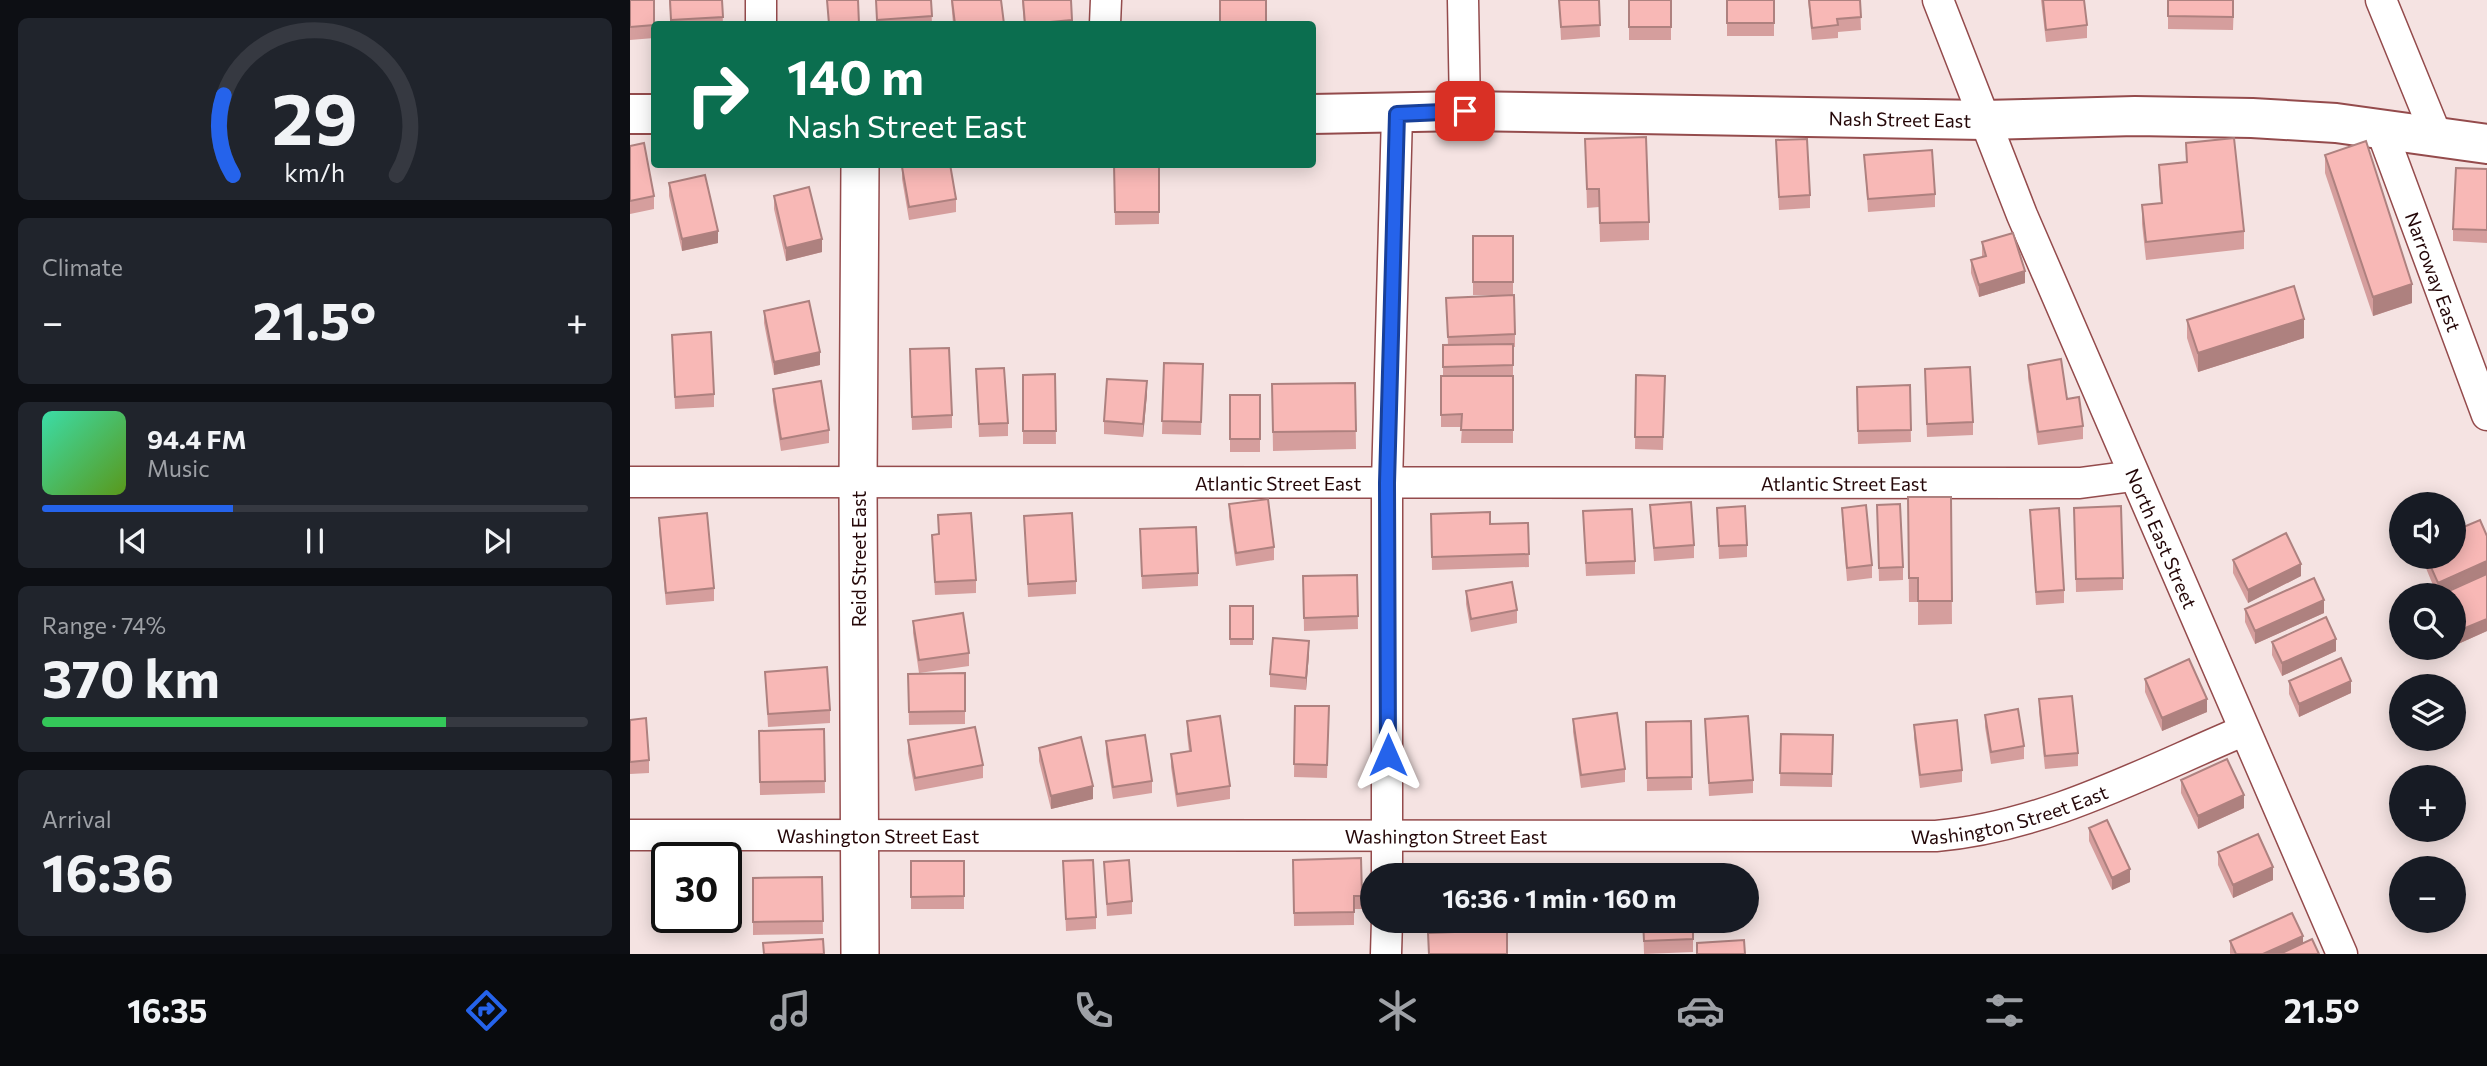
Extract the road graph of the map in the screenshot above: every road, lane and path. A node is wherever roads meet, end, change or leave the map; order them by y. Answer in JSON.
{"nodes":[{"id":1,"x":761,"y":0,"type":"edge"},
{"id":2,"x":1106,"y":0,"type":"edge"},
{"id":3,"x":1463,"y":0,"type":"edge"},
{"id":4,"x":1938,"y":0,"type":"edge"},
{"id":5,"x":2381,"y":0,"type":"edge"},
{"id":6,"x":761,"y":21,"type":"edge"},
{"id":7,"x":1105,"y":21,"type":"edge"},
{"id":8,"x":1465,"y":111,"type":"junction"},
{"id":9,"x":630,"y":114,"type":"edge"},
{"id":10,"x":651,"y":114,"type":"edge"},
{"id":11,"x":1316,"y":114,"type":"edge"},
{"id":12,"x":1397,"y":114,"type":"junction"},
{"id":13,"x":1984,"y":120,"type":"junction"},
{"id":14,"x":2381,"y":129,"type":"junction"},
{"id":15,"x":2437,"y":137,"type":"junction"},
{"id":16,"x":2487,"y":144,"type":"edge"},
{"id":17,"x":860,"y":168,"type":"edge"},
{"id":18,"x":2487,"y":415,"type":"edge"},
{"id":19,"x":2133,"y":476,"type":"junction"},
{"id":20,"x":630,"y":482,"type":"edge"},
{"id":21,"x":1387,"y":483,"type":"junction"},
{"id":22,"x":858,"y":484,"type":"junction"},
{"id":23,"x":2243,"y":731,"type":"junction"},
{"id":24,"x":630,"y":835,"type":"edge"},
{"id":25,"x":859,"y":835,"type":"junction"},
{"id":26,"x":1388,"y":836,"type":"junction"},
{"id":27,"x":1387,"y":863,"type":"edge"},
{"id":28,"x":1387,"y":933,"type":"edge"},
{"id":29,"x":860,"y":954,"type":"edge"},
{"id":30,"x":1386,"y":954,"type":"edge"},
{"id":31,"x":2342,"y":954,"type":"edge"}],
"edges":[{"from":1,"to":6,"type":"street"},
{"from":2,"to":7,"type":"street"},
{"from":3,"to":8,"type":"street"},
{"from":4,"to":13,"type":"street","name":"North East Street"},
{"from":5,"to":15,"type":"street"},
{"from":8,"to":12,"type":"main road","name":"Nash Street East"},
{"from":8,"to":13,"type":"main road","name":"Nash Street East"},
{"from":9,"to":10,"type":"main road"},
{"from":11,"to":12,"type":"main road","name":"Nash Street East"},
{"from":12,"to":21,"type":"street"},
{"from":13,"to":14,"type":"main road","name":"Nash Street East"},
{"from":13,"to":19,"type":"street","name":"North East Street"},
{"from":14,"to":15,"type":"main road","name":"Nash Street East"},
{"from":14,"to":18,"type":"street","name":"Narroway East"},
{"from":15,"to":16,"type":"main road","name":"Nash Street East"},
{"from":17,"to":22,"type":"street","name":"Reid Street East"},
{"from":19,"to":21,"type":"street","name":"Atlantic Street East"},
{"from":19,"to":23,"type":"street","name":"North East Street"},
{"from":20,"to":22,"type":"street","name":"Atlantic Street East"},
{"from":21,"to":22,"type":"street","name":"Atlantic Street East"},
{"from":21,"to":26,"type":"street"},
{"from":22,"to":25,"type":"street","name":"Reid Street East"},
{"from":23,"to":26,"type":"street","name":"Washington Street East"},
{"from":23,"to":31,"type":"street","name":"North East Street"},
{"from":24,"to":25,"type":"street","name":"Washington Street East"},
{"from":25,"to":26,"type":"street","name":"Washington Street East"},
{"from":25,"to":29,"type":"street","name":"Reid Street East"},
{"from":26,"to":27,"type":"street"},
{"from":28,"to":30,"type":"street"}]}
